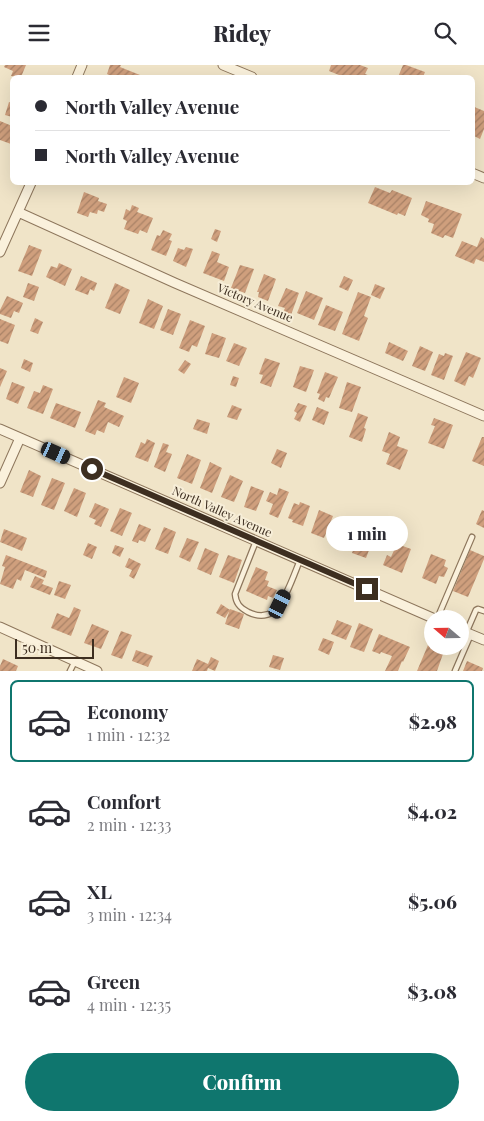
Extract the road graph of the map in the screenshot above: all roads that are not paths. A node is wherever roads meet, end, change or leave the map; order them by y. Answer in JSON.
{"nodes":[{"id":1,"x":223,"y":65,"type":"edge"},
{"id":2,"x":247,"y":75,"type":"edge"},
{"id":3,"x":30,"y":185,"type":"edge"},
{"id":4,"x":18,"y":212,"type":"junction"},
{"id":5,"x":0,"y":253,"type":"edge"},
{"id":6,"x":484,"y":416,"type":"edge"},
{"id":7,"x":0,"y":429,"type":"edge"},
{"id":8,"x":20,"y":437,"type":"junction"},
{"id":9,"x":0,"y":483,"type":"edge"},
{"id":10,"x":472,"y":537,"type":"dead end"},
{"id":11,"x":256,"y":541,"type":"junction"},
{"id":12,"x":300,"y":560,"type":"junction"},
{"id":13,"x":440,"y":610,"type":"edge"},
{"id":14,"x":484,"y":611,"type":"edge"},
{"id":15,"x":424,"y":614,"type":"edge"},
{"id":16,"x":469,"y":625,"type":"edge"},
{"id":17,"x":0,"y":627,"type":"edge"},
{"id":18,"x":469,"y":633,"type":"edge"},
{"id":19,"x":484,"y":640,"type":"edge"},
{"id":20,"x":460,"y":655,"type":"edge"},
{"id":21,"x":75,"y":661,"type":"junction"},
{"id":22,"x":70,"y":671,"type":"edge"},
{"id":23,"x":97,"y":671,"type":"edge"},
{"id":24,"x":455,"y":671,"type":"edge"}],
"edges":[{"from":1,"to":2,"type":"street"},
{"from":3,"to":4,"type":"street"},
{"from":4,"to":5,"type":"street"},
{"from":4,"to":6,"type":"street","name":"Victory Avenue"},
{"from":7,"to":8,"type":"street","name":"North Valley Avenue"},
{"from":8,"to":9,"type":"street"},
{"from":8,"to":11,"type":"street","name":"North Valley Avenue"},
{"from":10,"to":13,"type":"lane"},
{"from":11,"to":12,"type":"street","name":"North Valley Avenue"},
{"from":11,"to":12,"type":"lane"},
{"from":12,"to":15,"type":"street","name":"North Valley Avenue"},
{"from":14,"to":16,"type":"lane"},
{"from":17,"to":21,"type":"street"},
{"from":18,"to":19,"type":"street"},
{"from":20,"to":24,"type":"lane"},
{"from":21,"to":22,"type":"lane"},
{"from":21,"to":23,"type":"street"}]}
